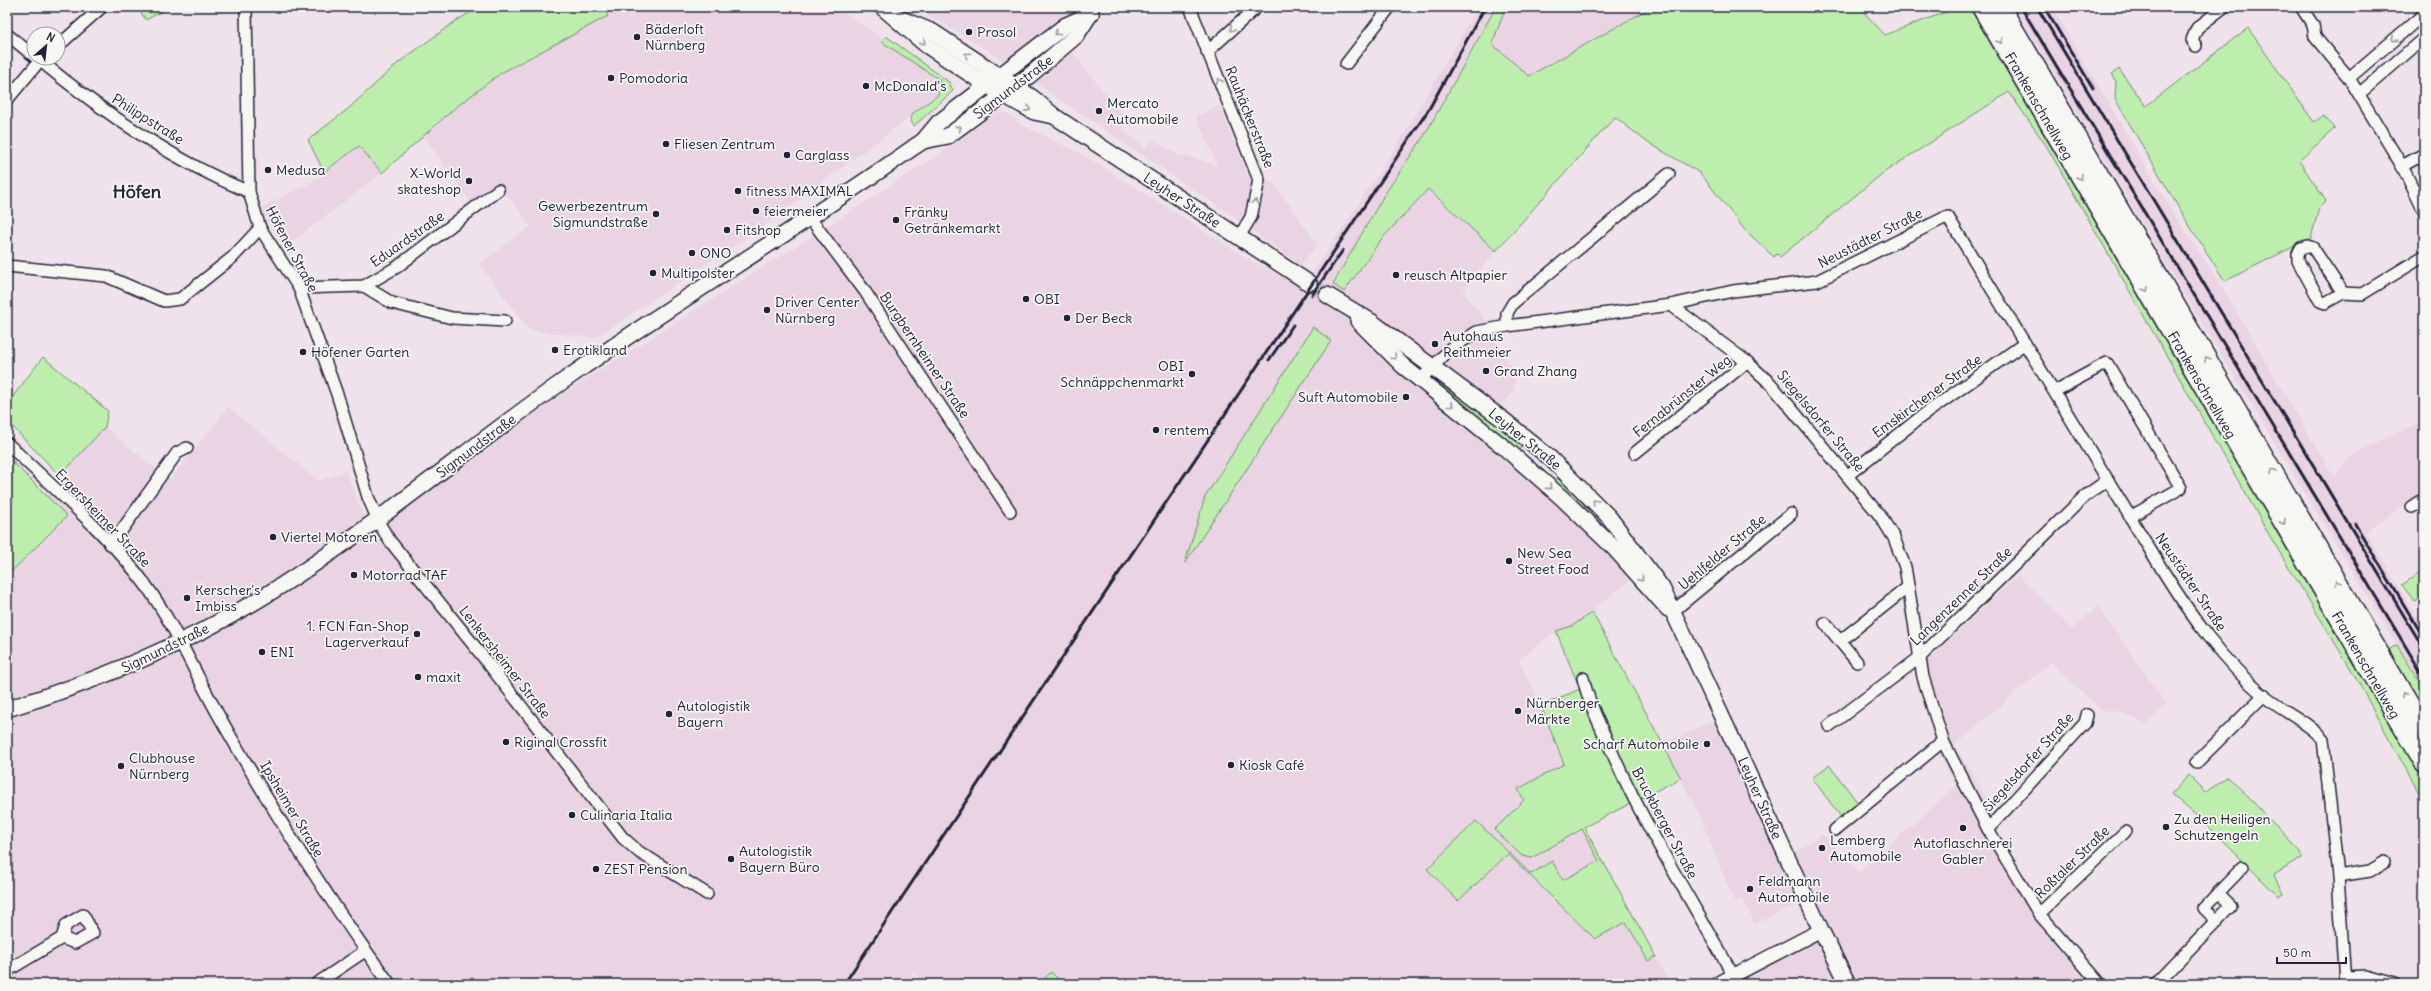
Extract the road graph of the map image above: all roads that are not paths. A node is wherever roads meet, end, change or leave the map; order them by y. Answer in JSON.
{"nodes":[{"id":1,"x":102,"y":7,"type":"edge"},
{"id":2,"x":246,"y":7,"type":"edge"},
{"id":3,"x":1190,"y":7,"type":"edge"},
{"id":4,"x":1257,"y":7,"type":"edge"},
{"id":5,"x":1390,"y":7,"type":"edge"},
{"id":6,"x":1981,"y":7,"type":"edge"},
{"id":7,"x":2001,"y":7,"type":"edge"},
{"id":8,"x":2224,"y":7,"type":"edge"},
{"id":9,"x":2300,"y":7,"type":"edge"},
{"id":10,"x":1094,"y":10,"type":"edge"},
{"id":11,"x":888,"y":11,"type":"edge"},
{"id":12,"x":2424,"y":14,"type":"edge"},
{"id":13,"x":9,"y":36,"type":"dead end"},
{"id":14,"x":2424,"y":38,"type":"edge"},
{"id":15,"x":66,"y":39,"type":"edge"},
{"id":16,"x":2196,"y":46,"type":"dead end"},
{"id":17,"x":26,"y":49,"type":"edge"},
{"id":18,"x":1207,"y":52,"type":"junction"},
{"id":19,"x":1346,"y":64,"type":"dead end"},
{"id":20,"x":32,"y":66,"type":"edge"},
{"id":21,"x":48,"y":66,"type":"edge"},
{"id":22,"x":1000,"y":77,"type":"junction"},
{"id":23,"x":2349,"y":78,"type":"junction"},
{"id":24,"x":988,"y":86,"type":"junction"},
{"id":25,"x":1009,"y":91,"type":"junction"},
{"id":26,"x":2359,"y":94,"type":"junction"},
{"id":27,"x":7,"y":100,"type":"edge"},
{"id":28,"x":923,"y":141,"type":"junction"},
{"id":29,"x":2424,"y":154,"type":"edge"},
{"id":30,"x":2402,"y":166,"type":"junction"},
{"id":31,"x":1670,"y":174,"type":"dead end"},
{"id":32,"x":498,"y":190,"type":"dead end"},
{"id":33,"x":249,"y":192,"type":"junction"},
{"id":34,"x":2424,"y":211,"type":"edge"},
{"id":35,"x":810,"y":218,"type":"junction"},
{"id":36,"x":260,"y":228,"type":"junction"},
{"id":37,"x":1239,"y":238,"type":"junction"},
{"id":38,"x":2424,"y":256,"type":"edge"},
{"id":39,"x":7,"y":266,"type":"edge"},
{"id":40,"x":1309,"y":282,"type":"tunnel mouth"},
{"id":41,"x":364,"y":286,"type":"junction"},
{"id":42,"x":299,"y":288,"type":"junction"},
{"id":43,"x":2343,"y":293,"type":"junction"},
{"id":44,"x":1671,"y":305,"type":"junction"},
{"id":45,"x":505,"y":321,"type":"dead end"},
{"id":46,"x":1507,"y":326,"type":"junction"},
{"id":47,"x":2025,"y":343,"type":"junction"},
{"id":48,"x":1747,"y":362,"type":"junction"},
{"id":49,"x":1432,"y":367,"type":"junction"},
{"id":50,"x":1420,"y":380,"type":"junction"},
{"id":51,"x":2055,"y":391,"type":"junction"},
{"id":52,"x":7,"y":443,"type":"edge"},
{"id":53,"x":187,"y":448,"type":"dead end"},
{"id":54,"x":1635,"y":453,"type":"dead end"},
{"id":55,"x":1848,"y":474,"type":"junction"},
{"id":56,"x":2108,"y":480,"type":"junction"},
{"id":57,"x":2424,"y":499,"type":"edge"},
{"id":58,"x":2412,"y":507,"type":"dead end"},
{"id":59,"x":1010,"y":512,"type":"dead end"},
{"id":60,"x":1791,"y":514,"type":"dead end"},
{"id":61,"x":2130,"y":517,"type":"junction"},
{"id":62,"x":377,"y":518,"type":"junction"},
{"id":63,"x":110,"y":544,"type":"junction"},
{"id":64,"x":1908,"y":587,"type":"junction"},
{"id":65,"x":1672,"y":612,"type":"junction"},
{"id":66,"x":1825,"y":623,"type":"dead end"},
{"id":67,"x":1840,"y":641,"type":"junction"},
{"id":68,"x":180,"y":642,"type":"junction"},
{"id":69,"x":1919,"y":658,"type":"junction"},
{"id":70,"x":1857,"y":662,"type":"dead end"},
{"id":71,"x":1583,"y":678,"type":"dead end"},
{"id":72,"x":2264,"y":695,"type":"junction"},
{"id":73,"x":7,"y":709,"type":"edge"},
{"id":74,"x":2087,"y":715,"type":"dead end"},
{"id":75,"x":1828,"y":726,"type":"dead end"},
{"id":76,"x":2424,"y":729,"type":"edge"},
{"id":77,"x":1943,"y":741,"type":"junction"},
{"id":78,"x":2197,"y":762,"type":"dead end"},
{"id":79,"x":2424,"y":763,"type":"edge"},
{"id":80,"x":1988,"y":828,"type":"junction"},
{"id":81,"x":1835,"y":830,"type":"dead end"},
{"id":82,"x":2126,"y":832,"type":"dead end"},
{"id":83,"x":2385,"y":862,"type":"dead end"},
{"id":84,"x":2243,"y":867,"type":"dead end"},
{"id":85,"x":2338,"y":876,"type":"junction"},
{"id":86,"x":2218,"y":893,"type":"junction"},
{"id":87,"x":707,"y":894,"type":"dead end"},
{"id":88,"x":2039,"y":914,"type":"junction"},
{"id":89,"x":2217,"y":920,"type":"junction"},
{"id":90,"x":1821,"y":930,"type":"junction"},
{"id":91,"x":62,"y":938,"type":"dead end"},
{"id":92,"x":365,"y":951,"type":"junction"},
{"id":93,"x":7,"y":971,"type":"edge"},
{"id":94,"x":1733,"y":975,"type":"junction"},
{"id":95,"x":2345,"y":980,"type":"edge"},
{"id":96,"x":316,"y":984,"type":"edge"},
{"id":97,"x":390,"y":984,"type":"edge"},
{"id":98,"x":1717,"y":984,"type":"edge"},
{"id":99,"x":1848,"y":984,"type":"edge"},
{"id":100,"x":2100,"y":984,"type":"edge"},
{"id":101,"x":2156,"y":984,"type":"edge"},
{"id":102,"x":2395,"y":984,"type":"edge"}],
"edges":[{"from":1,"to":15,"type":"street"},
{"from":2,"to":33,"type":"street","name":"Höfener Straße"},
{"from":3,"to":18,"type":"street","name":"Rauhäckerstraße"},
{"from":4,"to":18,"type":"street","one_way":true},
{"from":5,"to":19,"type":"street"},
{"from":6,"to":79,"type":"highway","name":"Frankenschnellweg","one_way":true},
{"from":76,"to":7,"type":"highway","name":"Frankenschnellweg","one_way":true},
{"from":8,"to":16,"type":"street"},
{"from":9,"to":23,"type":"street"},
{"from":10,"to":22,"type":"main road","name":"Sigmundstraße","one_way":true},
{"from":10,"to":25,"type":"main road","name":"Sigmundstraße"},
{"from":22,"to":11,"type":"main road","name":"Leyher Straße","one_way":true},
{"from":11,"to":24,"type":"main road","name":"Leyher Straße","one_way":true},
{"from":12,"to":23,"type":"street","one_way":true},
{"from":13,"to":17,"type":"street","name":"Philippstraße"},
{"from":14,"to":26,"type":"street"},
{"from":37,"to":18,"type":"street","name":"Rauhäckerstraße","one_way":true},
{"from":20,"to":27,"type":"street"},
{"from":21,"to":33,"type":"street","name":"Philippstraße"},
{"from":22,"to":24,"type":"main road","name":"Sigmundstraße"},
{"from":22,"to":25,"type":"main road","name":"Leyher Straße"},
{"from":23,"to":26,"type":"street"},
{"from":24,"to":25,"type":"main road","name":"Leyher Straße"},
{"from":24,"to":28,"type":"main road","name":"Sigmundstraße"},
{"from":28,"to":25,"type":"main road","name":"Sigmundstraße","one_way":true},
{"from":25,"to":37,"type":"main road","name":"Leyher Straße"},
{"from":26,"to":30,"type":"street"},
{"from":28,"to":35,"type":"main road","name":"Sigmundstraße"},
{"from":29,"to":30,"type":"street"},
{"from":30,"to":34,"type":"street"},
{"from":31,"to":46,"type":"street"},
{"from":32,"to":41,"type":"street","name":"Eduardstraße"},
{"from":33,"to":36,"type":"street","name":"Höfener Straße"},
{"from":35,"to":59,"type":"street","name":"Burgbernheimer Straße"},
{"from":35,"to":62,"type":"main road","name":"Sigmundstraße"},
{"from":36,"to":39,"type":"street"},
{"from":36,"to":42,"type":"street","name":"Höfener Straße"},
{"from":37,"to":40,"type":"main road","name":"Leyher Straße"},
{"from":38,"to":43,"type":"street"},
{"from":41,"to":42,"type":"street","name":"Eduardstraße"},
{"from":41,"to":45,"type":"street"},
{"from":42,"to":62,"type":"street","name":"Höfener Straße"},
{"from":43,"to":43,"type":"street"},
{"from":44,"to":46,"type":"street","name":"Neustädter Straße"},
{"from":44,"to":47,"type":"street","name":"Neustädter Straße"},
{"from":44,"to":48,"type":"street","name":"Siegelsdorfer Straße"},
{"from":46,"to":49,"type":"street","name":"Neustädter Straße"},
{"from":47,"to":51,"type":"street","name":"Neustädter Straße"},
{"from":47,"to":55,"type":"street","name":"Emskirchener Straße"},
{"from":48,"to":54,"type":"street","name":"Fernabrünster Weg"},
{"from":48,"to":55,"type":"street","name":"Siegelsdorfer Straße"},
{"from":49,"to":50,"type":"street","name":"Neustädter Straße"},
{"from":49,"to":50,"type":"main road","name":"Leyher Straße","one_way":true},
{"from":65,"to":49,"type":"main road","name":"Leyher Straße","one_way":true},
{"from":50,"to":65,"type":"main road","name":"Leyher Straße","one_way":true},
{"from":51,"to":56,"type":"street","name":"Neustädter Straße"},
{"from":51,"to":61,"type":"street"},
{"from":52,"to":63,"type":"street","name":"Ergersheimer Straße"},
{"from":53,"to":63,"type":"street"},
{"from":55,"to":64,"type":"street","name":"Siegelsdorfer Straße"},
{"from":56,"to":61,"type":"street","name":"Neustädter Straße"},
{"from":56,"to":69,"type":"street","name":"Langenzenner Straße"},
{"from":57,"to":58,"type":"street"},
{"from":60,"to":65,"type":"street","name":"Uehlfelder Straße"},
{"from":61,"to":72,"type":"street","name":"Neustädter Straße"},
{"from":62,"to":68,"type":"main road","name":"Sigmundstraße"},
{"from":62,"to":87,"type":"street","name":"Lenkersheimer Straße"},
{"from":63,"to":68,"type":"street","name":"Ergersheimer Straße"},
{"from":64,"to":67,"type":"street"},
{"from":64,"to":69,"type":"street","name":"Siegelsdorfer Straße"},
{"from":65,"to":90,"type":"main road","name":"Leyher Straße"},
{"from":66,"to":67,"type":"street"},
{"from":67,"to":70,"type":"street"},
{"from":68,"to":73,"type":"main road","name":"Sigmundstraße"},
{"from":68,"to":92,"type":"street","name":"Ipsheimer Straße"},
{"from":69,"to":75,"type":"street","name":"Langenzenner Straße"},
{"from":69,"to":77,"type":"street","name":"Siegelsdorfer Straße"},
{"from":71,"to":94,"type":"street","name":"Bruckberger Straße"},
{"from":72,"to":78,"type":"street"},
{"from":72,"to":85,"type":"street","name":"Neustädter Straße"},
{"from":74,"to":80,"type":"street","name":"Siegelsdorfer Straße"},
{"from":77,"to":80,"type":"street","name":"Siegelsdorfer Straße"},
{"from":77,"to":81,"type":"street"},
{"from":80,"to":88,"type":"street","name":"Siegelsdorfer Straße"},
{"from":82,"to":88,"type":"street","name":"Roßtaler Straße"},
{"from":83,"to":85,"type":"street"},
{"from":84,"to":86,"type":"street"},
{"from":85,"to":95,"type":"street"},
{"from":86,"to":89,"type":"street"},
{"from":86,"to":89,"type":"street"},
{"from":88,"to":100,"type":"street","name":"Siegelsdorfer Straße"},
{"from":89,"to":101,"type":"street"},
{"from":90,"to":94,"type":"street"},
{"from":90,"to":99,"type":"main road","name":"Leyher Straße"},
{"from":91,"to":93,"type":"street"},
{"from":92,"to":96,"type":"street"},
{"from":92,"to":97,"type":"street","name":"Ipsheimer Straße"},
{"from":94,"to":98,"type":"street"},
{"from":95,"to":102,"type":"street"}]}
